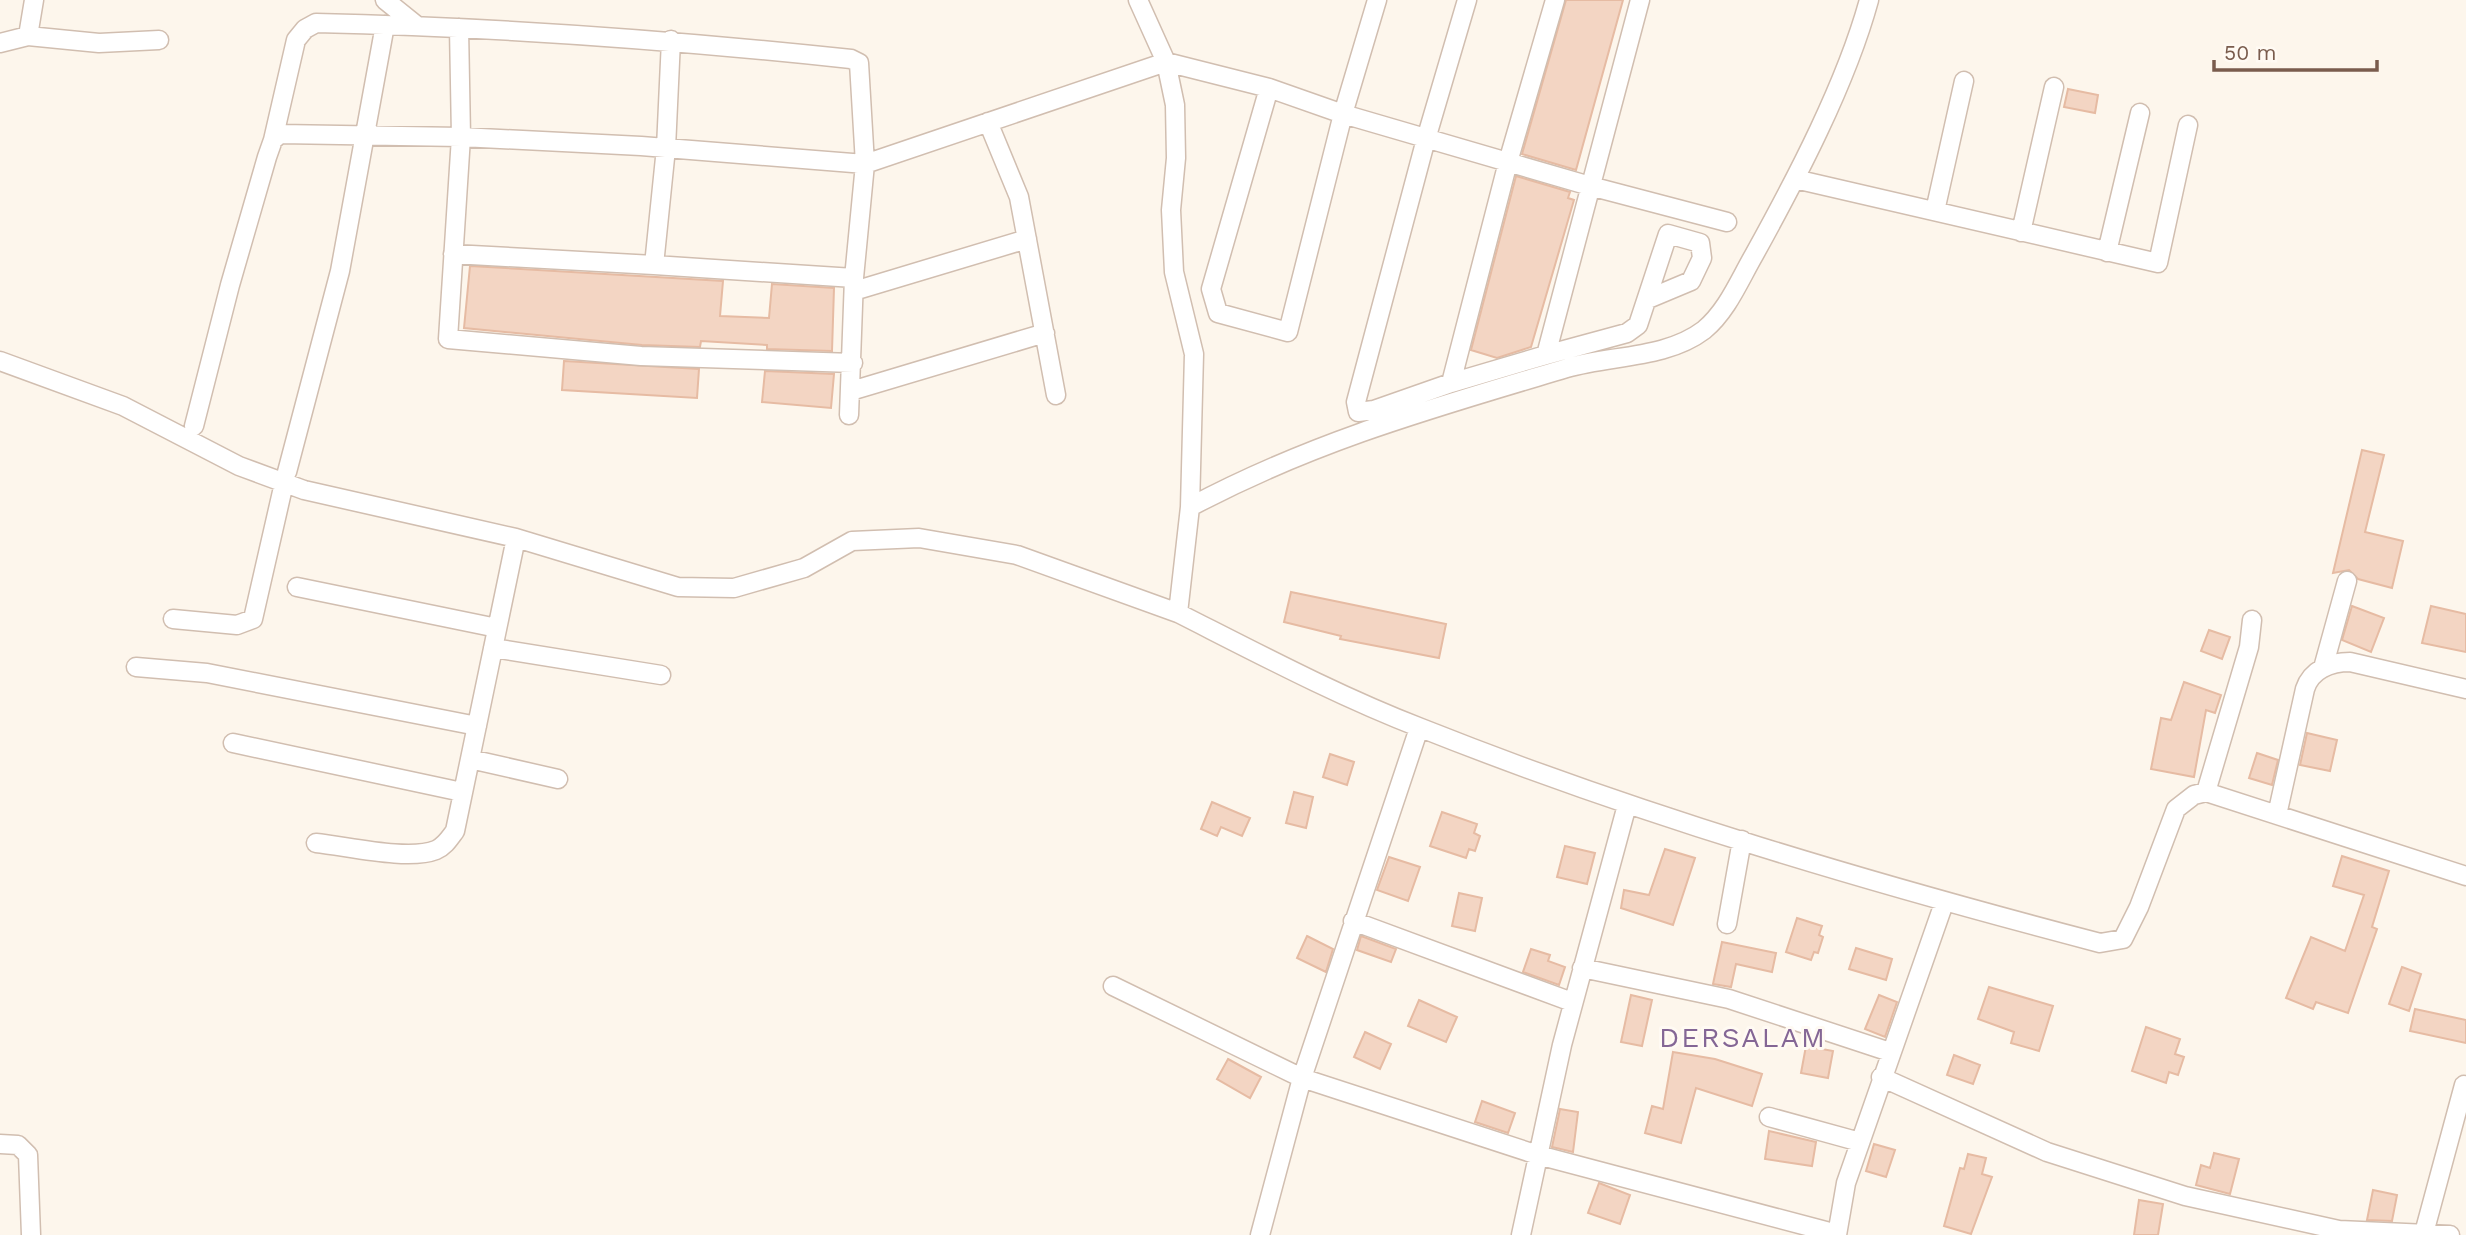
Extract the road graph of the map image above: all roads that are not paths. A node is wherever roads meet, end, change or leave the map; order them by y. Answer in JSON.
{"nodes":[{"id":1,"x":34,"y":0,"type":"edge"},
{"id":2,"x":385,"y":0,"type":"edge"},
{"id":3,"x":1138,"y":0,"type":"edge"},
{"id":4,"x":1377,"y":0,"type":"edge"},
{"id":5,"x":1467,"y":0,"type":"edge"},
{"id":6,"x":1555,"y":0,"type":"edge"},
{"id":7,"x":1640,"y":0,"type":"edge"},
{"id":8,"x":1869,"y":0,"type":"edge"},
{"id":9,"x":385,"y":25,"type":"junction"},
{"id":10,"x":416,"y":25,"type":"junction"},
{"id":11,"x":459,"y":28,"type":"junction"},
{"id":12,"x":29,"y":36,"type":"junction"},
{"id":13,"x":159,"y":40,"type":"dead end"},
{"id":14,"x":671,"y":40,"type":"junction"},
{"id":15,"x":0,"y":43,"type":"edge"},
{"id":16,"x":1167,"y":62,"type":"junction"},
{"id":17,"x":1964,"y":81,"type":"dead end"},
{"id":18,"x":2054,"y":87,"type":"dead end"},
{"id":19,"x":1269,"y":88,"type":"junction"},
{"id":20,"x":2140,"y":113,"type":"dead end"},
{"id":21,"x":1343,"y":114,"type":"junction"},
{"id":22,"x":988,"y":122,"type":"junction"},
{"id":23,"x":2188,"y":125,"type":"dead end"},
{"id":24,"x":461,"y":137,"type":"junction"},
{"id":25,"x":365,"y":138,"type":"junction"},
{"id":26,"x":1426,"y":139,"type":"junction"},
{"id":27,"x":273,"y":140,"type":"junction"},
{"id":28,"x":666,"y":148,"type":"junction"},
{"id":29,"x":1508,"y":162,"type":"junction"},
{"id":30,"x":865,"y":163,"type":"junction"},
{"id":31,"x":1795,"y":179,"type":"junction"},
{"id":32,"x":1590,"y":186,"type":"junction"},
{"id":33,"x":1935,"y":211,"type":"junction"},
{"id":34,"x":1727,"y":222,"type":"dead end"},
{"id":35,"x":2021,"y":232,"type":"junction"},
{"id":36,"x":1027,"y":239,"type":"junction"},
{"id":37,"x":2107,"y":252,"type":"junction"},
{"id":38,"x":453,"y":254,"type":"junction"},
{"id":39,"x":654,"y":265,"type":"junction"},
{"id":40,"x":853,"y":284,"type":"junction"},
{"id":41,"x":1648,"y":299,"type":"dead end"},
{"id":42,"x":1045,"y":333,"type":"junction"},
{"id":43,"x":1546,"y":355,"type":"junction"},
{"id":44,"x":0,"y":360,"type":"edge"},
{"id":45,"x":853,"y":363,"type":"junction"},
{"id":46,"x":1451,"y":383,"type":"junction"},
{"id":47,"x":851,"y":391,"type":"junction"},
{"id":48,"x":1056,"y":396,"type":"dead end"},
{"id":49,"x":849,"y":415,"type":"dead end"},
{"id":50,"x":194,"y":426,"type":"dead end"},
{"id":51,"x":286,"y":477,"type":"junction"},
{"id":52,"x":1190,"y":507,"type":"junction"},
{"id":53,"x":516,"y":538,"type":"junction"},
{"id":54,"x":2347,"y":581,"type":"dead end"},
{"id":55,"x":297,"y":587,"type":"dead end"},
{"id":56,"x":1178,"y":613,"type":"junction"},
{"id":57,"x":173,"y":619,"type":"dead end"},
{"id":58,"x":2252,"y":620,"type":"dead end"},
{"id":59,"x":497,"y":628,"type":"junction"},
{"id":60,"x":493,"y":648,"type":"junction"},
{"id":61,"x":136,"y":667,"type":"dead end"},
{"id":62,"x":2323,"y":668,"type":"junction"},
{"id":63,"x":661,"y":675,"type":"dead end"},
{"id":64,"x":2466,"y":689,"type":"edge"},
{"id":65,"x":477,"y":726,"type":"junction"},
{"id":66,"x":1419,"y":727,"type":"junction"},
{"id":67,"x":233,"y":743,"type":"dead end"},
{"id":68,"x":470,"y":759,"type":"junction"},
{"id":69,"x":558,"y":779,"type":"dead end"},
{"id":70,"x":462,"y":792,"type":"junction"},
{"id":71,"x":2206,"y":792,"type":"junction"},
{"id":72,"x":1627,"y":805,"type":"junction"},
{"id":73,"x":2277,"y":814,"type":"junction"},
{"id":74,"x":1742,"y":840,"type":"junction"},
{"id":75,"x":316,"y":843,"type":"dead end"},
{"id":76,"x":2466,"y":876,"type":"edge"},
{"id":77,"x":1944,"y":902,"type":"junction"},
{"id":78,"x":1353,"y":920,"type":"junction"},
{"id":79,"x":1727,"y":924,"type":"dead end"},
{"id":80,"x":1582,"y":968,"type":"junction"},
{"id":81,"x":1113,"y":986,"type":"dead end"},
{"id":82,"x":1572,"y":1002,"type":"junction"},
{"id":83,"x":1890,"y":1052,"type":"junction"},
{"id":84,"x":1881,"y":1077,"type":"junction"},
{"id":85,"x":1302,"y":1078,"type":"junction"},
{"id":86,"x":2464,"y":1084,"type":"dead end"},
{"id":87,"x":1769,"y":1117,"type":"dead end"},
{"id":88,"x":1860,"y":1142,"type":"junction"},
{"id":89,"x":0,"y":1144,"type":"edge"},
{"id":90,"x":1538,"y":1155,"type":"junction"},
{"id":91,"x":2424,"y":1233,"type":"junction"},
{"id":92,"x":31,"y":1235,"type":"edge"},
{"id":93,"x":1260,"y":1235,"type":"edge"},
{"id":94,"x":1521,"y":1235,"type":"edge"},
{"id":95,"x":1837,"y":1235,"type":"edge"},
{"id":96,"x":2450,"y":1235,"type":"edge"}],
"edges":[{"from":1,"to":12,"type":"street"},
{"from":2,"to":10,"type":"street"},
{"from":3,"to":16,"type":"street"},
{"from":4,"to":21,"type":"street"},
{"from":5,"to":26,"type":"street"},
{"from":6,"to":29,"type":"street"},
{"from":7,"to":32,"type":"street"},
{"from":8,"to":31,"type":"street"},
{"from":9,"to":10,"type":"street"},
{"from":9,"to":25,"type":"street"},
{"from":9,"to":27,"type":"street"},
{"from":10,"to":11,"type":"street"},
{"from":11,"to":14,"type":"street"},
{"from":11,"to":24,"type":"street"},
{"from":12,"to":13,"type":"street"},
{"from":12,"to":15,"type":"street"},
{"from":14,"to":28,"type":"street"},
{"from":14,"to":30,"type":"street"},
{"from":16,"to":19,"type":"street"},
{"from":16,"to":22,"type":"street"},
{"from":16,"to":52,"type":"street"},
{"from":17,"to":33,"type":"street"},
{"from":18,"to":35,"type":"street"},
{"from":19,"to":21,"type":"street"},
{"from":19,"to":21,"type":"street"},
{"from":20,"to":37,"type":"street"},
{"from":21,"to":26,"type":"street"},
{"from":22,"to":30,"type":"street"},
{"from":22,"to":36,"type":"street"},
{"from":23,"to":37,"type":"street"},
{"from":24,"to":25,"type":"street"},
{"from":24,"to":28,"type":"street"},
{"from":24,"to":38,"type":"street"},
{"from":25,"to":27,"type":"street"},
{"from":25,"to":51,"type":"street"},
{"from":26,"to":29,"type":"street"},
{"from":26,"to":46,"type":"street"},
{"from":27,"to":50,"type":"street"},
{"from":28,"to":30,"type":"street"},
{"from":28,"to":39,"type":"street"},
{"from":29,"to":32,"type":"street"},
{"from":29,"to":46,"type":"street"},
{"from":30,"to":40,"type":"street"},
{"from":31,"to":33,"type":"street"},
{"from":31,"to":52,"type":"street"},
{"from":32,"to":34,"type":"street"},
{"from":32,"to":43,"type":"street"},
{"from":33,"to":35,"type":"street"},
{"from":35,"to":37,"type":"street"},
{"from":36,"to":40,"type":"street"},
{"from":36,"to":42,"type":"street"},
{"from":38,"to":39,"type":"street"},
{"from":38,"to":45,"type":"street"},
{"from":39,"to":40,"type":"street"},
{"from":40,"to":45,"type":"street"},
{"from":41,"to":43,"type":"street"},
{"from":42,"to":47,"type":"street"},
{"from":42,"to":48,"type":"street"},
{"from":43,"to":46,"type":"street"},
{"from":44,"to":51,"type":"street"},
{"from":45,"to":47,"type":"street"},
{"from":47,"to":49,"type":"street"},
{"from":51,"to":53,"type":"street"},
{"from":51,"to":57,"type":"street"},
{"from":52,"to":56,"type":"street"},
{"from":53,"to":56,"type":"street"},
{"from":53,"to":59,"type":"street"},
{"from":54,"to":62,"type":"street"},
{"from":55,"to":59,"type":"street"},
{"from":56,"to":66,"type":"street"},
{"from":58,"to":71,"type":"street"},
{"from":59,"to":60,"type":"street"},
{"from":60,"to":63,"type":"street"},
{"from":60,"to":65,"type":"street"},
{"from":61,"to":65,"type":"street"},
{"from":62,"to":64,"type":"street"},
{"from":62,"to":73,"type":"street"},
{"from":65,"to":68,"type":"street"},
{"from":66,"to":72,"type":"street"},
{"from":66,"to":78,"type":"street"},
{"from":67,"to":70,"type":"street"},
{"from":68,"to":69,"type":"street"},
{"from":68,"to":70,"type":"street"},
{"from":70,"to":75,"type":"street"},
{"from":71,"to":73,"type":"street"},
{"from":71,"to":77,"type":"street"},
{"from":72,"to":74,"type":"street"},
{"from":72,"to":80,"type":"street"},
{"from":73,"to":76,"type":"street"},
{"from":74,"to":77,"type":"street"},
{"from":74,"to":79,"type":"street"},
{"from":77,"to":83,"type":"street"},
{"from":78,"to":82,"type":"street"},
{"from":78,"to":85,"type":"street"},
{"from":80,"to":82,"type":"street"},
{"from":80,"to":83,"type":"street"},
{"from":81,"to":85,"type":"street"},
{"from":82,"to":90,"type":"street"},
{"from":83,"to":84,"type":"street"},
{"from":84,"to":88,"type":"street"},
{"from":84,"to":91,"type":"street"},
{"from":85,"to":90,"type":"street"},
{"from":85,"to":93,"type":"street"},
{"from":86,"to":91,"type":"street"},
{"from":87,"to":88,"type":"street"},
{"from":88,"to":95,"type":"street"},
{"from":89,"to":92,"type":"street"},
{"from":90,"to":94,"type":"street"},
{"from":90,"to":95,"type":"street"},
{"from":91,"to":96,"type":"street"}]}
